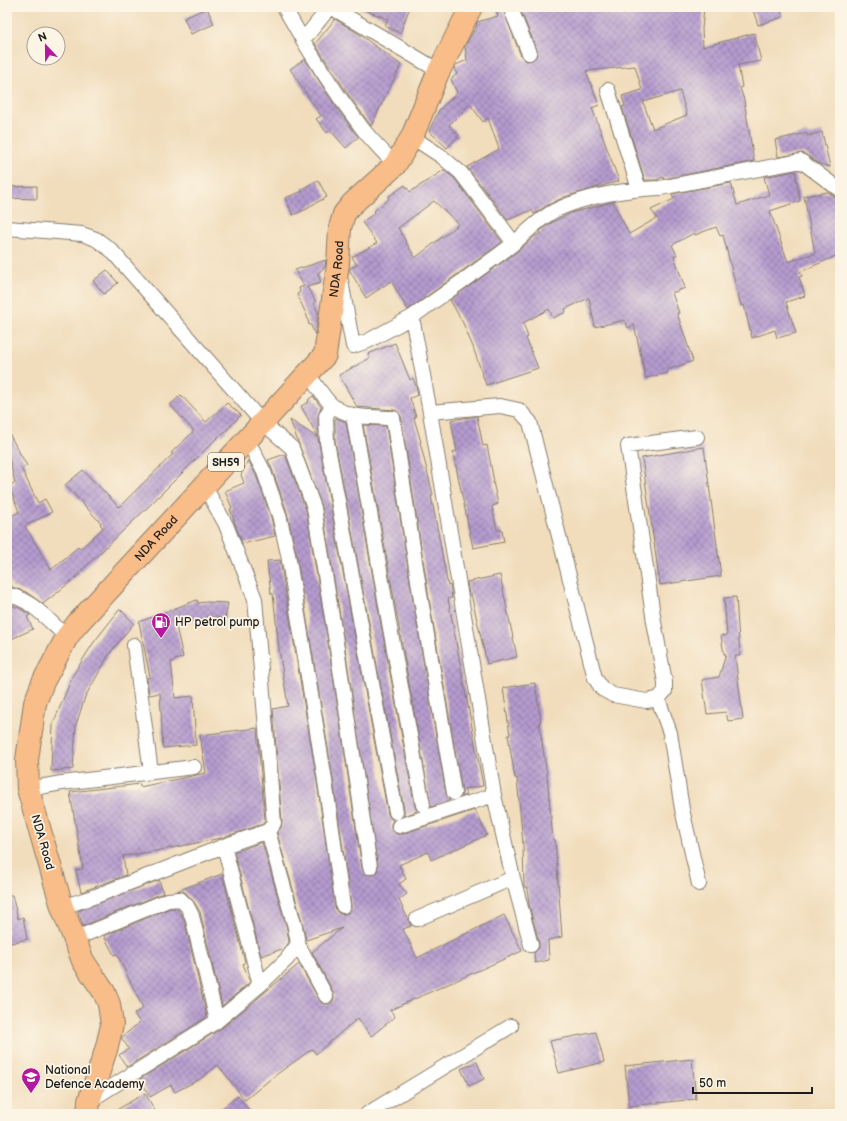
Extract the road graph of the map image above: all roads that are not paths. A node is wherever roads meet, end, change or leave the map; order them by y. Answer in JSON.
{"nodes":[{"id":1,"x":284,"y":7,"type":"edge"},
{"id":2,"x":331,"y":7,"type":"edge"},
{"id":3,"x":471,"y":7,"type":"edge"},
{"id":4,"x":510,"y":7,"type":"edge"},
{"id":5,"x":308,"y":34,"type":"dead end"},
{"id":6,"x":529,"y":53,"type":"dead end"},
{"id":7,"x":439,"y":71,"type":"junction"},
{"id":8,"x":608,"y":90,"type":"dead end"},
{"id":9,"x":412,"y":137,"type":"junction"},
{"id":10,"x":395,"y":165,"type":"junction"},
{"id":11,"x":639,"y":188,"type":"junction"},
{"id":12,"x":840,"y":190,"type":"edge"},
{"id":13,"x":7,"y":228,"type":"edge"},
{"id":14,"x":514,"y":243,"type":"junction"},
{"id":15,"x":338,"y":264,"type":"junction"},
{"id":16,"x":412,"y":317,"type":"junction"},
{"id":17,"x":308,"y":374,"type":"junction"},
{"id":18,"x":332,"y":406,"type":"junction"},
{"id":19,"x":430,"y":412,"type":"junction"},
{"id":20,"x":353,"y":415,"type":"junction"},
{"id":21,"x":262,"y":422,"type":"junction"},
{"id":22,"x":697,"y":437,"type":"dead end"},
{"id":23,"x":247,"y":439,"type":"junction"},
{"id":24,"x":204,"y":485,"type":"junction"},
{"id":25,"x":7,"y":595,"type":"edge"},
{"id":26,"x":67,"y":636,"type":"junction"},
{"id":27,"x":134,"y":645,"type":"dead end"},
{"id":28,"x":658,"y":699,"type":"junction"},
{"id":29,"x":194,"y":767,"type":"dead end"},
{"id":30,"x":151,"y":772,"type":"junction"},
{"id":31,"x":28,"y":789,"type":"junction"},
{"id":32,"x":454,"y":793,"type":"dead end"},
{"id":33,"x":494,"y":794,"type":"junction"},
{"id":34,"x":423,"y":805,"type":"dead end"},
{"id":35,"x":268,"y":831,"type":"junction"},
{"id":36,"x":224,"y":846,"type":"junction"},
{"id":37,"x":370,"y":867,"type":"dead end"},
{"id":38,"x":513,"y":878,"type":"junction"},
{"id":39,"x":699,"y":884,"type":"dead end"},
{"id":40,"x":343,"y":906,"type":"dead end"},
{"id":41,"x":417,"y":919,"type":"dead end"},
{"id":42,"x":67,"y":922,"type":"junction"},
{"id":43,"x":298,"y":944,"type":"junction"},
{"id":44,"x":531,"y":945,"type":"dead end"},
{"id":45,"x":260,"y":985,"type":"junction"},
{"id":46,"x":326,"y":996,"type":"dead end"},
{"id":47,"x":217,"y":1021,"type":"junction"},
{"id":48,"x":511,"y":1026,"type":"dead end"},
{"id":49,"x":89,"y":1107,"type":"edge"},
{"id":50,"x":367,"y":1114,"type":"edge"}],
"edges":[{"from":1,"to":10,"type":"street"},
{"from":2,"to":5,"type":"street"},
{"from":2,"to":7,"type":"street"},
{"from":3,"to":7,"type":"main road","name":"NDA Road","number":"SH59"},
{"from":4,"to":6,"type":"street"},
{"from":7,"to":9,"type":"main road","name":"NDA Road","number":"SH59"},
{"from":8,"to":11,"type":"street"},
{"from":9,"to":10,"type":"main road","name":"NDA Road","number":"SH59"},
{"from":9,"to":14,"type":"street"},
{"from":10,"to":15,"type":"main road","name":"NDA Road","number":"SH59"},
{"from":11,"to":12,"type":"street"},
{"from":11,"to":14,"type":"street"},
{"from":13,"to":21,"type":"street"},
{"from":14,"to":16,"type":"street"},
{"from":15,"to":16,"type":"street"},
{"from":15,"to":17,"type":"main road","name":"NDA Road","number":"SH59"},
{"from":16,"to":19,"type":"street"},
{"from":17,"to":18,"type":"street"},
{"from":17,"to":21,"type":"main road","name":"NDA Road","number":"SH59"},
{"from":18,"to":20,"type":"street"},
{"from":18,"to":33,"type":"street"},
{"from":19,"to":28,"type":"street"},
{"from":19,"to":33,"type":"street"},
{"from":20,"to":32,"type":"street"},
{"from":20,"to":34,"type":"street"},
{"from":21,"to":23,"type":"main road","name":"NDA Road","number":"SH59"},
{"from":21,"to":37,"type":"street"},
{"from":22,"to":28,"type":"street"},
{"from":23,"to":24,"type":"main road","name":"NDA Road","number":"SH59"},
{"from":23,"to":40,"type":"street"},
{"from":24,"to":26,"type":"main road","name":"NDA Road","number":"SH59"},
{"from":24,"to":35,"type":"street"},
{"from":25,"to":26,"type":"street"},
{"from":26,"to":31,"type":"main road","name":"NDA Road","number":"SH59"},
{"from":27,"to":30,"type":"street"},
{"from":28,"to":39,"type":"street"},
{"from":29,"to":30,"type":"street"},
{"from":30,"to":31,"type":"street"},
{"from":31,"to":42,"type":"main road","name":"NDA Road","number":"SH59"},
{"from":33,"to":38,"type":"street"},
{"from":35,"to":36,"type":"street"},
{"from":35,"to":43,"type":"street"},
{"from":36,"to":42,"type":"street"},
{"from":36,"to":45,"type":"street"},
{"from":38,"to":41,"type":"street"},
{"from":38,"to":44,"type":"street"},
{"from":42,"to":47,"type":"street"},
{"from":42,"to":49,"type":"main road","name":"NDA Road"},
{"from":43,"to":45,"type":"street"},
{"from":43,"to":46,"type":"street"},
{"from":45,"to":47,"type":"street"},
{"from":47,"to":49,"type":"street"},
{"from":48,"to":50,"type":"street"}]}
